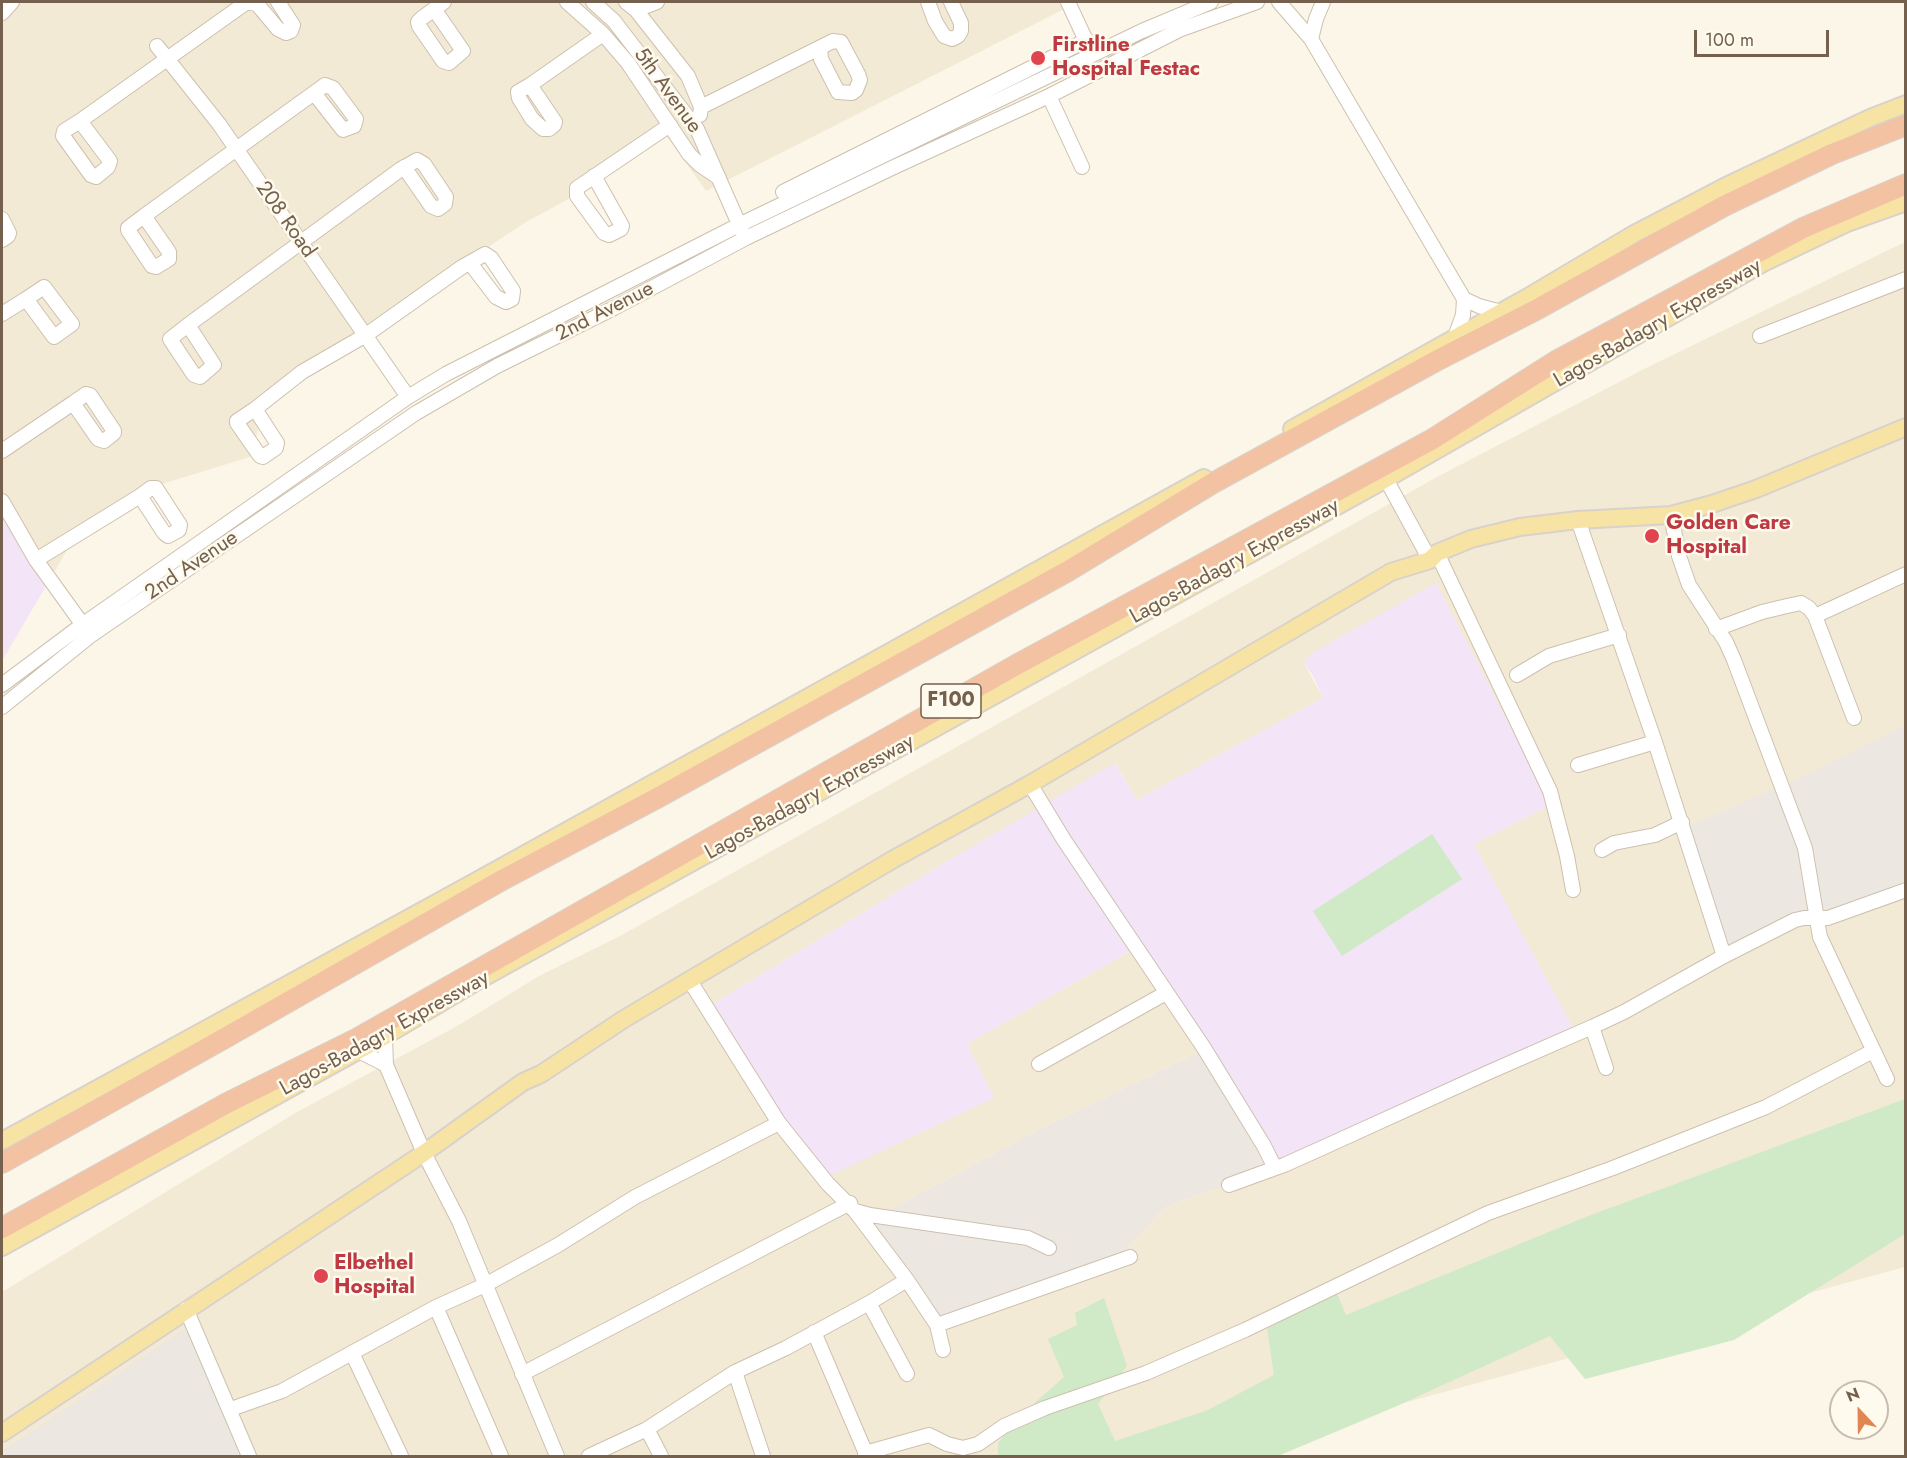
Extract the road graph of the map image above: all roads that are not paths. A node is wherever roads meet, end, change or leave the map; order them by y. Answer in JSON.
{"nodes":[{"id":1,"x":12,"y":2,"type":"edge"},
{"id":2,"x":246,"y":2,"type":"edge"},
{"id":3,"x":278,"y":2,"type":"edge"},
{"id":4,"x":567,"y":2,"type":"edge"},
{"id":5,"x":593,"y":2,"type":"edge"},
{"id":6,"x":657,"y":2,"type":"edge"},
{"id":7,"x":928,"y":2,"type":"edge"},
{"id":8,"x":951,"y":2,"type":"edge"},
{"id":9,"x":1068,"y":2,"type":"edge"},
{"id":10,"x":1211,"y":2,"type":"edge"},
{"id":11,"x":1257,"y":2,"type":"edge"},
{"id":12,"x":1279,"y":2,"type":"edge"},
{"id":13,"x":1323,"y":2,"type":"edge"},
{"id":14,"x":631,"y":6,"type":"edge"},
{"id":15,"x":2,"y":13,"type":"edge"},
{"id":16,"x":603,"y":34,"type":"junction"},
{"id":17,"x":1311,"y":39,"type":"junction"},
{"id":18,"x":1086,"y":40,"type":"junction"},
{"id":19,"x":157,"y":46,"type":"dead end"},
{"id":20,"x":820,"y":48,"type":"dead end"},
{"id":21,"x":1092,"y":55,"type":"junction"},
{"id":22,"x":166,"y":59,"type":"junction"},
{"id":23,"x":530,"y":85,"type":"dead end"},
{"id":24,"x":314,"y":93,"type":"dead end"},
{"id":25,"x":1049,"y":96,"type":"junction"},
{"id":26,"x":1905,"y":104,"type":"edge"},
{"id":27,"x":701,"y":107,"type":"junction"},
{"id":28,"x":80,"y":121,"type":"dead end"},
{"id":29,"x":670,"y":125,"type":"junction"},
{"id":30,"x":1905,"y":125,"type":"edge"},
{"id":31,"x":697,"y":129,"type":"junction"},
{"id":32,"x":236,"y":149,"type":"junction"},
{"id":33,"x":404,"y":167,"type":"dead end"},
{"id":34,"x":1082,"y":167,"type":"dead end"},
{"id":35,"x":594,"y":176,"type":"dead end"},
{"id":36,"x":720,"y":179,"type":"junction"},
{"id":37,"x":1905,"y":184,"type":"edge"},
{"id":38,"x":783,"y":192,"type":"dead end"},
{"id":39,"x":1905,"y":202,"type":"edge"},
{"id":40,"x":144,"y":216,"type":"dead end"},
{"id":41,"x":2,"y":219,"type":"edge"},
{"id":42,"x":739,"y":225,"type":"junction"},
{"id":43,"x":746,"y":238,"type":"junction"},
{"id":44,"x":2,"y":240,"type":"edge"},
{"id":45,"x":301,"y":243,"type":"junction"},
{"id":46,"x":470,"y":263,"type":"dead end"},
{"id":47,"x":1905,"y":279,"type":"edge"},
{"id":48,"x":26,"y":299,"type":"dead end"},
{"id":49,"x":1464,"y":299,"type":"junction"},
{"id":50,"x":1501,"y":312,"type":"junction"},
{"id":51,"x":2,"y":314,"type":"edge"},
{"id":52,"x":188,"y":325,"type":"dead end"},
{"id":53,"x":366,"y":335,"type":"junction"},
{"id":54,"x":1760,"y":336,"type":"dead end"},
{"id":55,"x":1455,"y":337,"type":"junction"},
{"id":56,"x":408,"y":397,"type":"junction"},
{"id":57,"x":73,"y":403,"type":"dead end"},
{"id":58,"x":255,"y":410,"type":"dead end"},
{"id":59,"x":1905,"y":427,"type":"edge"},
{"id":60,"x":2,"y":451,"type":"edge"},
{"id":61,"x":1386,"y":479,"type":"junction"},
{"id":62,"x":140,"y":496,"type":"dead end"},
{"id":63,"x":2,"y":501,"type":"edge"},
{"id":64,"x":1671,"y":515,"type":"junction"},
{"id":65,"x":1578,"y":520,"type":"junction"},
{"id":66,"x":1434,"y":557,"type":"junction"},
{"id":67,"x":36,"y":560,"type":"junction"},
{"id":68,"x":1905,"y":574,"type":"edge"},
{"id":69,"x":1815,"y":616,"type":"junction"},
{"id":70,"x":1716,"y":629,"type":"junction"},
{"id":71,"x":86,"y":630,"type":"junction"},
{"id":72,"x":1620,"y":635,"type":"junction"},
{"id":73,"x":1516,"y":675,"type":"dead end"},
{"id":74,"x":2,"y":686,"type":"edge"},
{"id":75,"x":2,"y":707,"type":"edge"},
{"id":76,"x":1854,"y":718,"type":"dead end"},
{"id":77,"x":1655,"y":742,"type":"junction"},
{"id":78,"x":1578,"y":765,"type":"dead end"},
{"id":79,"x":1030,"y":784,"type":"junction"},
{"id":80,"x":1682,"y":822,"type":"junction"},
{"id":81,"x":1602,"y":850,"type":"dead end"},
{"id":82,"x":1573,"y":890,"type":"dead end"},
{"id":83,"x":1905,"y":890,"type":"edge"},
{"id":84,"x":1816,"y":918,"type":"junction"},
{"id":85,"x":1724,"y":956,"type":"junction"},
{"id":86,"x":690,"y":981,"type":"junction"},
{"id":87,"x":1166,"y":993,"type":"junction"},
{"id":88,"x":1592,"y":1028,"type":"junction"},
{"id":89,"x":385,"y":1036,"type":"junction"},
{"id":90,"x":357,"y":1050,"type":"junction"},
{"id":91,"x":1873,"y":1051,"type":"junction"},
{"id":92,"x":1039,"y":1064,"type":"dead end"},
{"id":93,"x":386,"y":1065,"type":"junction"},
{"id":94,"x":1606,"y":1068,"type":"dead end"},
{"id":95,"x":1887,"y":1079,"type":"dead end"},
{"id":96,"x":779,"y":1123,"type":"junction"},
{"id":97,"x":2,"y":1141,"type":"edge"},
{"id":98,"x":425,"y":1156,"type":"junction"},
{"id":99,"x":2,"y":1163,"type":"edge"},
{"id":100,"x":1275,"y":1168,"type":"junction"},
{"id":101,"x":1229,"y":1185,"type":"dead end"},
{"id":102,"x":853,"y":1207,"type":"junction"},
{"id":103,"x":2,"y":1228,"type":"edge"},
{"id":104,"x":2,"y":1246,"type":"edge"},
{"id":105,"x":1050,"y":1248,"type":"dead end"},
{"id":106,"x":1130,"y":1257,"type":"dead end"},
{"id":107,"x":907,"y":1280,"type":"junction"},
{"id":108,"x":485,"y":1285,"type":"junction"},
{"id":109,"x":869,"y":1303,"type":"junction"},
{"id":110,"x":436,"y":1307,"type":"junction"},
{"id":111,"x":187,"y":1313,"type":"junction"},
{"id":112,"x":937,"y":1325,"type":"junction"},
{"id":113,"x":814,"y":1332,"type":"junction"},
{"id":114,"x":943,"y":1350,"type":"dead end"},
{"id":115,"x":352,"y":1353,"type":"junction"},
{"id":116,"x":735,"y":1372,"type":"junction"},
{"id":117,"x":522,"y":1374,"type":"junction"},
{"id":118,"x":907,"y":1374,"type":"dead end"},
{"id":119,"x":231,"y":1410,"type":"junction"},
{"id":120,"x":647,"y":1429,"type":"junction"},
{"id":121,"x":2,"y":1433,"type":"edge"},
{"id":122,"x":2,"y":1442,"type":"edge"},
{"id":123,"x":866,"y":1455,"type":"edge"},
{"id":124,"x":249,"y":1456,"type":"edge"},
{"id":125,"x":401,"y":1456,"type":"edge"},
{"id":126,"x":501,"y":1456,"type":"edge"},
{"id":127,"x":557,"y":1456,"type":"edge"},
{"id":128,"x":588,"y":1456,"type":"edge"},
{"id":129,"x":661,"y":1456,"type":"edge"},
{"id":130,"x":764,"y":1456,"type":"edge"}],
"edges":[{"from":1,"to":15,"type":"street"},
{"from":2,"to":3,"type":"street"},
{"from":2,"to":22,"type":"street"},
{"from":4,"to":16,"type":"street"},
{"from":5,"to":31,"type":"street","name":"5th Avenue"},
{"from":6,"to":14,"type":"street"},
{"from":7,"to":8,"type":"street"},
{"from":9,"to":18,"type":"street"},
{"from":10,"to":21,"type":"street","name":"2nd Avenue"},
{"from":11,"to":25,"type":"street","name":"2nd Avenue"},
{"from":12,"to":17,"type":"street"},
{"from":13,"to":17,"type":"street"},
{"from":14,"to":27,"type":"street"},
{"from":16,"to":23,"type":"street"},
{"from":16,"to":29,"type":"street"},
{"from":17,"to":49,"type":"street"},
{"from":18,"to":21,"type":"street"},
{"from":18,"to":38,"type":"street"},
{"from":19,"to":22,"type":"street","name":"208 Road"},
{"from":20,"to":27,"type":"street"},
{"from":21,"to":42,"type":"street","name":"2nd Avenue"},
{"from":22,"to":28,"type":"street"},
{"from":22,"to":32,"type":"street","name":"208 Road"},
{"from":24,"to":32,"type":"street"},
{"from":25,"to":34,"type":"street"},
{"from":25,"to":43,"type":"street","name":"2nd Avenue"},
{"from":26,"to":50,"type":"main road"},
{"from":27,"to":31,"type":"street"},
{"from":29,"to":35,"type":"street"},
{"from":29,"to":36,"type":"street"},
{"from":30,"to":99,"type":"highway","number":"F100"},
{"from":31,"to":36,"type":"street","name":"5th Avenue"},
{"from":32,"to":40,"type":"street"},
{"from":32,"to":45,"type":"street","name":"208 Road"},
{"from":33,"to":45,"type":"street"},
{"from":36,"to":42,"type":"street","name":"5th Avenue"},
{"from":37,"to":103,"type":"highway","name":"Lagos-Badagry Expressway","number":"F100"},
{"from":39,"to":61,"type":"main road","name":"Lagos-Badagry Expressway"},
{"from":41,"to":44,"type":"street"},
{"from":42,"to":43,"type":"street","name":"5th Avenue"},
{"from":42,"to":56,"type":"street","name":"2nd Avenue"},
{"from":43,"to":71,"type":"street","name":"2nd Avenue"},
{"from":45,"to":52,"type":"street"},
{"from":45,"to":53,"type":"street","name":"208 Road"},
{"from":46,"to":53,"type":"street"},
{"from":47,"to":54,"type":"street"},
{"from":48,"to":51,"type":"street"},
{"from":49,"to":50,"type":"street"},
{"from":49,"to":55,"type":"street"},
{"from":50,"to":55,"type":"main road"},
{"from":53,"to":56,"type":"street","name":"208 Road"},
{"from":53,"to":58,"type":"street"},
{"from":55,"to":97,"type":"main road"},
{"from":56,"to":71,"type":"street","name":"2nd Avenue"},
{"from":57,"to":60,"type":"street"},
{"from":59,"to":64,"type":"main road"},
{"from":61,"to":66,"type":"street"},
{"from":61,"to":89,"type":"main road","name":"Lagos-Badagry Expressway"},
{"from":62,"to":67,"type":"street"},
{"from":63,"to":67,"type":"street"},
{"from":64,"to":65,"type":"main road"},
{"from":64,"to":70,"type":"street"},
{"from":65,"to":66,"type":"main road"},
{"from":65,"to":72,"type":"street"},
{"from":66,"to":79,"type":"main road"},
{"from":66,"to":82,"type":"street"},
{"from":67,"to":71,"type":"street"},
{"from":68,"to":69,"type":"street"},
{"from":69,"to":70,"type":"street"},
{"from":69,"to":76,"type":"street"},
{"from":70,"to":84,"type":"street"},
{"from":71,"to":74,"type":"street","name":"2nd Avenue"},
{"from":71,"to":75,"type":"street","name":"2nd Avenue"},
{"from":72,"to":73,"type":"street"},
{"from":72,"to":77,"type":"street"},
{"from":77,"to":78,"type":"street"},
{"from":77,"to":80,"type":"street"},
{"from":79,"to":86,"type":"main road"},
{"from":79,"to":87,"type":"street"},
{"from":80,"to":81,"type":"street"},
{"from":80,"to":85,"type":"street"},
{"from":83,"to":84,"type":"street"},
{"from":84,"to":85,"type":"street"},
{"from":84,"to":91,"type":"street"},
{"from":85,"to":88,"type":"street"},
{"from":86,"to":96,"type":"street"},
{"from":86,"to":98,"type":"main road"},
{"from":87,"to":92,"type":"street"},
{"from":87,"to":100,"type":"street"},
{"from":88,"to":94,"type":"street"},
{"from":88,"to":100,"type":"street"},
{"from":89,"to":90,"type":"main road","name":"Lagos-Badagry Expressway"},
{"from":89,"to":93,"type":"street"},
{"from":90,"to":93,"type":"street"},
{"from":90,"to":104,"type":"main road","name":"Lagos-Badagry Expressway"},
{"from":91,"to":95,"type":"street"},
{"from":91,"to":123,"type":"street"},
{"from":93,"to":98,"type":"street"},
{"from":96,"to":102,"type":"street"},
{"from":96,"to":108,"type":"street"},
{"from":98,"to":108,"type":"street"},
{"from":98,"to":111,"type":"main road"},
{"from":100,"to":101,"type":"street"},
{"from":102,"to":105,"type":"street"},
{"from":102,"to":107,"type":"street"},
{"from":102,"to":117,"type":"street"},
{"from":106,"to":112,"type":"street"},
{"from":107,"to":109,"type":"street"},
{"from":107,"to":112,"type":"street"},
{"from":108,"to":110,"type":"street"},
{"from":108,"to":117,"type":"street"},
{"from":109,"to":113,"type":"street"},
{"from":109,"to":118,"type":"street"},
{"from":110,"to":115,"type":"street"},
{"from":110,"to":126,"type":"street"},
{"from":111,"to":119,"type":"street"},
{"from":111,"to":121,"type":"main road"},
{"from":111,"to":122,"type":"main road"},
{"from":112,"to":114,"type":"street"},
{"from":113,"to":116,"type":"street"},
{"from":113,"to":123,"type":"street"},
{"from":115,"to":119,"type":"street"},
{"from":115,"to":125,"type":"street"},
{"from":116,"to":120,"type":"street"},
{"from":116,"to":130,"type":"street"},
{"from":117,"to":127,"type":"street"},
{"from":119,"to":124,"type":"street"},
{"from":120,"to":128,"type":"street"},
{"from":120,"to":129,"type":"street"}]}
